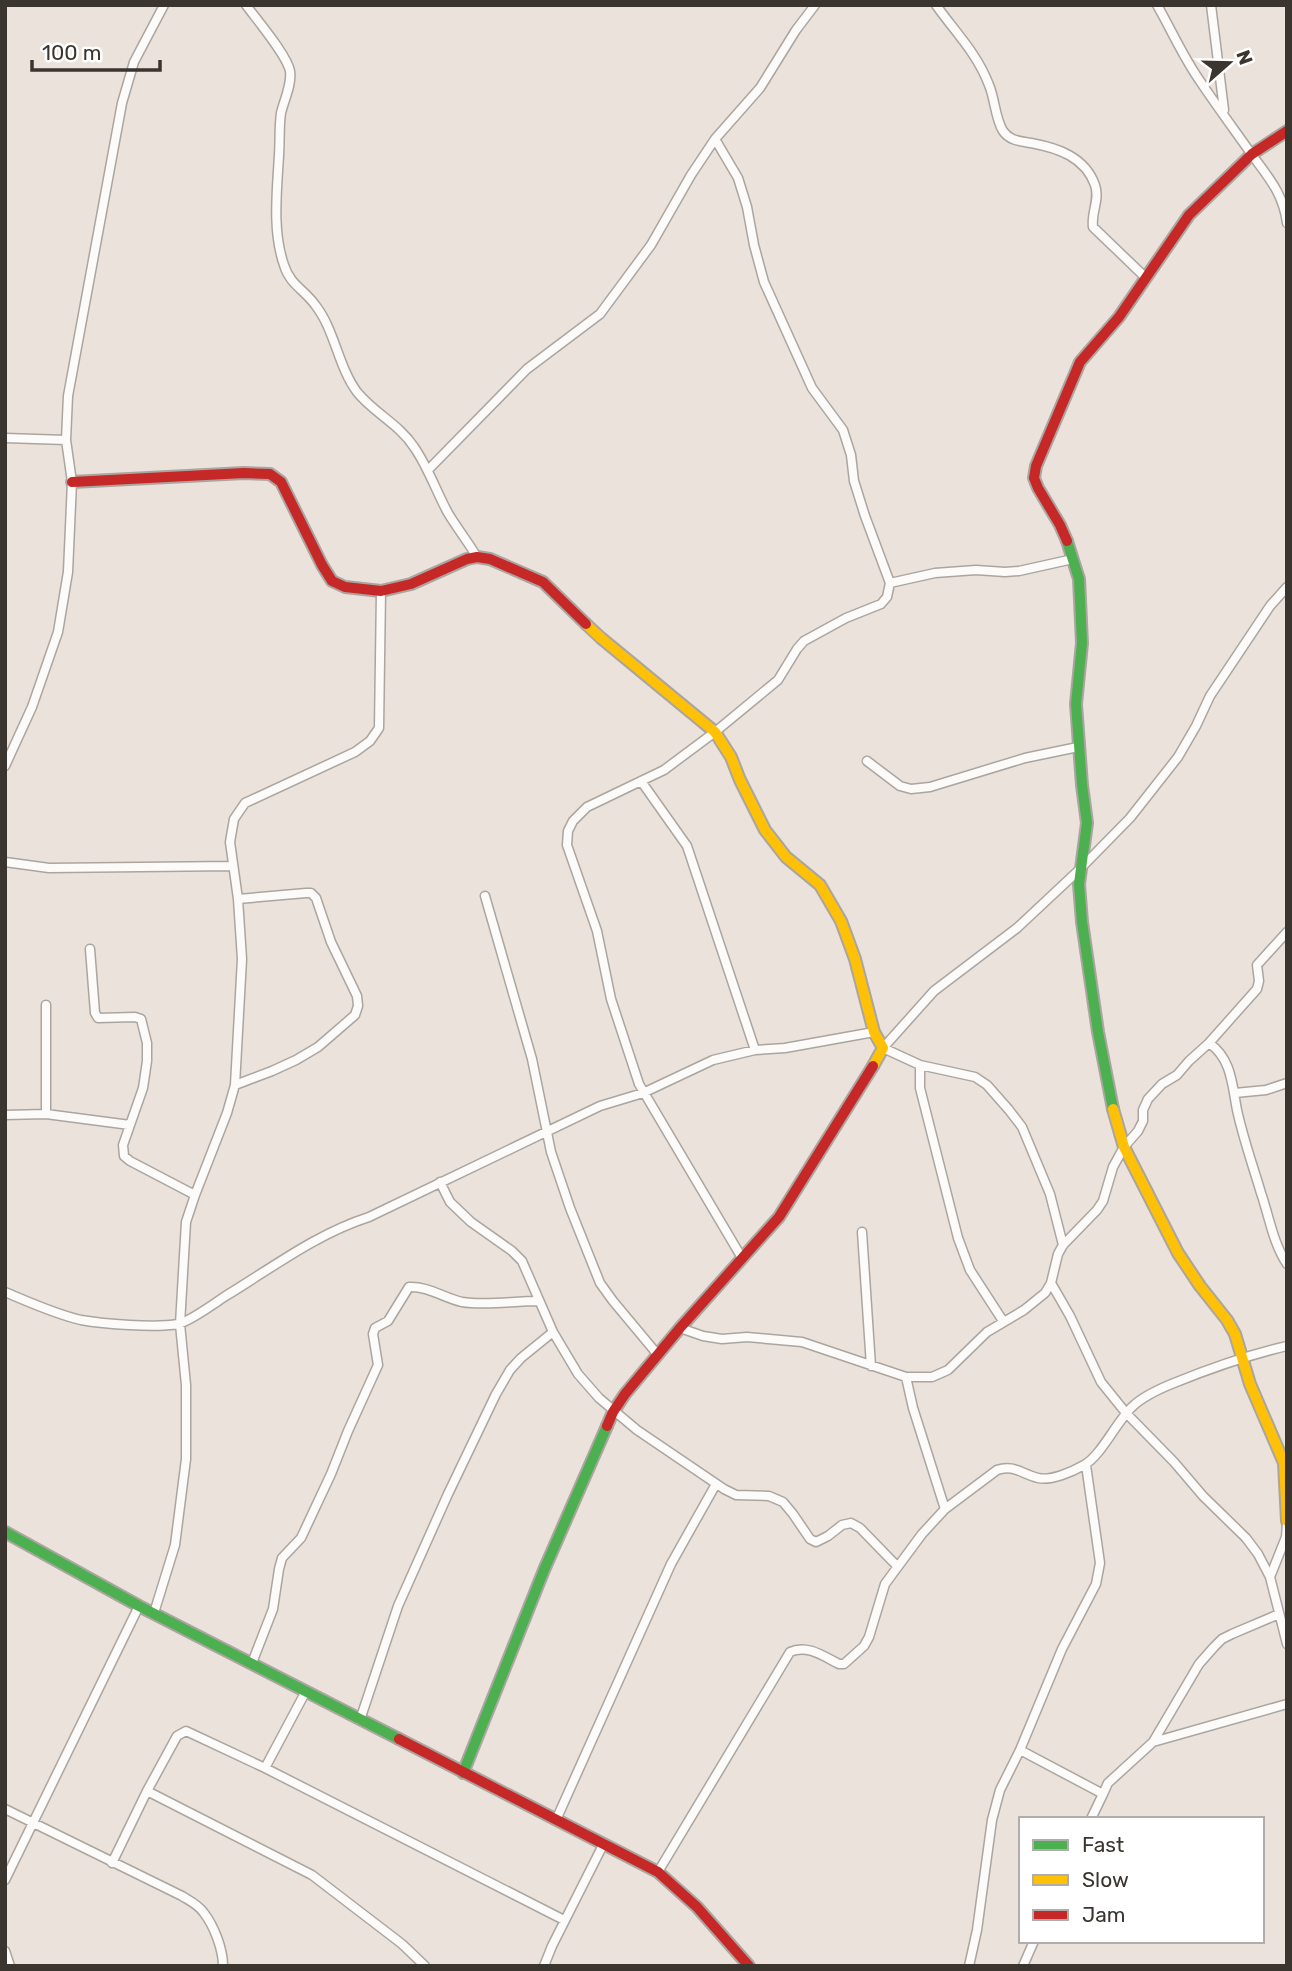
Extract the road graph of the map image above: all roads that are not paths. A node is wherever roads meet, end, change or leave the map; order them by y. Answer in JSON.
{"nodes":[{"id":1,"x":164,"y":5,"type":"edge"},
{"id":2,"x":246,"y":5,"type":"edge"},
{"id":3,"x":816,"y":5,"type":"edge"},
{"id":4,"x":936,"y":5,"type":"edge"},
{"id":5,"x":1157,"y":5,"type":"edge"},
{"id":6,"x":1211,"y":5,"type":"edge"},
{"id":7,"x":1224,"y":113,"type":"junction"},
{"id":8,"x":1287,"y":131,"type":"edge"},
{"id":9,"x":715,"y":139,"type":"junction"},
{"id":10,"x":1252,"y":154,"type":"junction"},
{"id":11,"x":1287,"y":223,"type":"edge"},
{"id":12,"x":1145,"y":277,"type":"junction"},
{"id":13,"x":5,"y":438,"type":"edge"},
{"id":14,"x":66,"y":440,"type":"junction"},
{"id":15,"x":428,"y":470,"type":"junction"},
{"id":16,"x":72,"y":481,"type":"junction"},
{"id":17,"x":477,"y":557,"type":"junction"},
{"id":18,"x":1073,"y":559,"type":"junction"},
{"id":19,"x":890,"y":583,"type":"junction"},
{"id":20,"x":1287,"y":587,"type":"edge"},
{"id":21,"x":381,"y":591,"type":"junction"},
{"id":22,"x":715,"y":732,"type":"junction"},
{"id":23,"x":1078,"y":747,"type":"junction"},
{"id":24,"x":867,"y":761,"type":"dead end"},
{"id":25,"x":5,"y":766,"type":"edge"},
{"id":26,"x":642,"y":781,"type":"junction"},
{"id":27,"x":5,"y":862,"type":"edge"},
{"id":28,"x":233,"y":866,"type":"junction"},
{"id":29,"x":1079,"y":870,"type":"junction"},
{"id":30,"x":485,"y":896,"type":"dead end"},
{"id":31,"x":238,"y":899,"type":"junction"},
{"id":32,"x":1287,"y":932,"type":"edge"},
{"id":33,"x":90,"y":949,"type":"dead end"},
{"id":34,"x":46,"y":1005,"type":"dead end"},
{"id":35,"x":874,"y":1031,"type":"junction"},
{"id":36,"x":1209,"y":1043,"type":"junction"},
{"id":37,"x":883,"y":1048,"type":"junction"},
{"id":38,"x":755,"y":1050,"type":"junction"},
{"id":39,"x":920,"y":1065,"type":"junction"},
{"id":40,"x":1287,"y":1083,"type":"edge"},
{"id":41,"x":234,"y":1085,"type":"junction"},
{"id":42,"x":643,"y":1093,"type":"junction"},
{"id":43,"x":1235,"y":1093,"type":"junction"},
{"id":44,"x":46,"y":1114,"type":"junction"},
{"id":45,"x":5,"y":1115,"type":"edge"},
{"id":46,"x":130,"y":1125,"type":"junction"},
{"id":47,"x":547,"y":1131,"type":"junction"},
{"id":48,"x":1124,"y":1147,"type":"junction"},
{"id":49,"x":440,"y":1182,"type":"junction"},
{"id":50,"x":195,"y":1195,"type":"junction"},
{"id":51,"x":862,"y":1232,"type":"dead end"},
{"id":52,"x":1063,"y":1245,"type":"junction"},
{"id":53,"x":742,"y":1258,"type":"junction"},
{"id":54,"x":1287,"y":1264,"type":"edge"},
{"id":55,"x":1051,"y":1283,"type":"junction"},
{"id":56,"x":5,"y":1292,"type":"edge"},
{"id":57,"x":538,"y":1301,"type":"junction"},
{"id":58,"x":1003,"y":1321,"type":"junction"},
{"id":59,"x":180,"y":1324,"type":"junction"},
{"id":60,"x":680,"y":1328,"type":"junction"},
{"id":61,"x":553,"y":1332,"type":"junction"},
{"id":62,"x":1287,"y":1346,"type":"edge"},
{"id":63,"x":657,"y":1356,"type":"junction"},
{"id":64,"x":1243,"y":1357,"type":"junction"},
{"id":65,"x":871,"y":1366,"type":"junction"},
{"id":66,"x":906,"y":1377,"type":"junction"},
{"id":67,"x":613,"y":1412,"type":"junction"},
{"id":68,"x":1126,"y":1413,"type":"junction"},
{"id":69,"x":1086,"y":1465,"type":"junction"},
{"id":70,"x":716,"y":1484,"type":"junction"},
{"id":71,"x":945,"y":1509,"type":"junction"},
{"id":72,"x":1287,"y":1522,"type":"edge"},
{"id":73,"x":5,"y":1532,"type":"edge"},
{"id":74,"x":897,"y":1566,"type":"junction"},
{"id":75,"x":1270,"y":1577,"type":"junction"},
{"id":76,"x":139,"y":1606,"type":"junction"},
{"id":77,"x":154,"y":1613,"type":"junction"},
{"id":78,"x":1279,"y":1614,"type":"junction"},
{"id":79,"x":1287,"y":1644,"type":"edge"},
{"id":80,"x":252,"y":1662,"type":"junction"},
{"id":81,"x":306,"y":1691,"type":"junction"},
{"id":82,"x":1287,"y":1704,"type":"edge"},
{"id":83,"x":360,"y":1720,"type":"junction"},
{"id":84,"x":1153,"y":1742,"type":"junction"},
{"id":85,"x":1020,"y":1750,"type":"junction"},
{"id":86,"x":265,"y":1768,"type":"junction"},
{"id":87,"x":463,"y":1773,"type":"junction"},
{"id":88,"x":147,"y":1791,"type":"junction"},
{"id":89,"x":1102,"y":1794,"type":"junction"},
{"id":90,"x":5,"y":1809,"type":"edge"},
{"id":91,"x":1092,"y":1817,"type":"edge"},
{"id":92,"x":556,"y":1820,"type":"junction"},
{"id":93,"x":34,"y":1823,"type":"junction"},
{"id":94,"x":604,"y":1843,"type":"junction"},
{"id":95,"x":112,"y":1863,"type":"junction"},
{"id":96,"x":658,"y":1872,"type":"junction"},
{"id":97,"x":5,"y":1880,"type":"edge"},
{"id":98,"x":565,"y":1920,"type":"junction"},
{"id":99,"x":1033,"y":1943,"type":"edge"},
{"id":100,"x":5,"y":1951,"type":"edge"},
{"id":101,"x":10,"y":1966,"type":"edge"},
{"id":102,"x":223,"y":1966,"type":"edge"},
{"id":103,"x":425,"y":1966,"type":"edge"},
{"id":104,"x":544,"y":1966,"type":"edge"},
{"id":105,"x":749,"y":1966,"type":"edge"},
{"id":106,"x":969,"y":1966,"type":"edge"},
{"id":107,"x":1023,"y":1966,"type":"edge"}],
"edges":[{"from":1,"to":14,"type":"street"},
{"from":2,"to":15,"type":"street"},
{"from":3,"to":9,"type":"street"},
{"from":4,"to":12,"type":"street"},
{"from":5,"to":7,"type":"street"},
{"from":6,"to":7,"type":"street"},
{"from":7,"to":10,"type":"street"},
{"from":8,"to":10,"type":"street"},
{"from":9,"to":15,"type":"street"},
{"from":9,"to":19,"type":"street"},
{"from":10,"to":11,"type":"street"},
{"from":10,"to":12,"type":"street"},
{"from":12,"to":18,"type":"street"},
{"from":13,"to":14,"type":"street"},
{"from":14,"to":16,"type":"street"},
{"from":15,"to":17,"type":"street"},
{"from":16,"to":21,"type":"street"},
{"from":16,"to":25,"type":"street"},
{"from":17,"to":21,"type":"street"},
{"from":17,"to":22,"type":"street"},
{"from":18,"to":19,"type":"street"},
{"from":18,"to":23,"type":"street"},
{"from":19,"to":22,"type":"street"},
{"from":20,"to":29,"type":"street"},
{"from":21,"to":28,"type":"street"},
{"from":22,"to":26,"type":"street"},
{"from":22,"to":35,"type":"street"},
{"from":23,"to":24,"type":"street"},
{"from":23,"to":29,"type":"street"},
{"from":26,"to":38,"type":"street"},
{"from":26,"to":42,"type":"street"},
{"from":27,"to":28,"type":"street"},
{"from":28,"to":31,"type":"street"},
{"from":29,"to":37,"type":"street"},
{"from":29,"to":48,"type":"street"},
{"from":30,"to":47,"type":"street"},
{"from":31,"to":41,"type":"street"},
{"from":31,"to":41,"type":"street"},
{"from":32,"to":36,"type":"street"},
{"from":33,"to":46,"type":"street"},
{"from":34,"to":44,"type":"street"},
{"from":35,"to":37,"type":"street"},
{"from":35,"to":38,"type":"street"},
{"from":36,"to":43,"type":"street"},
{"from":36,"to":48,"type":"street"},
{"from":37,"to":39,"type":"street"},
{"from":37,"to":53,"type":"street"},
{"from":38,"to":42,"type":"street"},
{"from":39,"to":52,"type":"street"},
{"from":39,"to":58,"type":"street"},
{"from":40,"to":43,"type":"street"},
{"from":41,"to":50,"type":"street"},
{"from":42,"to":47,"type":"street"},
{"from":42,"to":53,"type":"street"},
{"from":43,"to":54,"type":"street"},
{"from":44,"to":45,"type":"street"},
{"from":44,"to":46,"type":"street"},
{"from":46,"to":50,"type":"street"},
{"from":47,"to":49,"type":"street"},
{"from":47,"to":63,"type":"street"},
{"from":48,"to":52,"type":"street"},
{"from":48,"to":64,"type":"street"},
{"from":49,"to":57,"type":"street"},
{"from":49,"to":59,"type":"street"},
{"from":50,"to":59,"type":"street"},
{"from":51,"to":65,"type":"street"},
{"from":52,"to":55,"type":"street"},
{"from":53,"to":60,"type":"street"},
{"from":55,"to":58,"type":"street"},
{"from":55,"to":68,"type":"street"},
{"from":56,"to":59,"type":"street"},
{"from":57,"to":61,"type":"street"},
{"from":57,"to":80,"type":"street"},
{"from":58,"to":66,"type":"street"},
{"from":59,"to":77,"type":"street"},
{"from":60,"to":63,"type":"street"},
{"from":60,"to":65,"type":"street"},
{"from":61,"to":67,"type":"street"},
{"from":61,"to":83,"type":"street"},
{"from":62,"to":64,"type":"street"},
{"from":63,"to":67,"type":"street"},
{"from":64,"to":68,"type":"street"},
{"from":64,"to":72,"type":"street"},
{"from":65,"to":66,"type":"street"},
{"from":66,"to":71,"type":"street"},
{"from":67,"to":70,"type":"street"},
{"from":67,"to":87,"type":"street"},
{"from":68,"to":69,"type":"street"},
{"from":68,"to":75,"type":"street"},
{"from":69,"to":71,"type":"street"},
{"from":69,"to":85,"type":"street"},
{"from":70,"to":74,"type":"street"},
{"from":70,"to":92,"type":"street"},
{"from":71,"to":74,"type":"street"},
{"from":72,"to":75,"type":"street"},
{"from":73,"to":76,"type":"street"},
{"from":74,"to":96,"type":"street"},
{"from":75,"to":78,"type":"street"},
{"from":76,"to":77,"type":"street"},
{"from":76,"to":93,"type":"street"},
{"from":77,"to":80,"type":"street"},
{"from":78,"to":79,"type":"street"},
{"from":78,"to":84,"type":"street"},
{"from":80,"to":81,"type":"street"},
{"from":81,"to":83,"type":"street"},
{"from":81,"to":86,"type":"street"},
{"from":82,"to":84,"type":"street"},
{"from":83,"to":87,"type":"street"},
{"from":84,"to":89,"type":"street"},
{"from":85,"to":89,"type":"street"},
{"from":85,"to":106,"type":"street"},
{"from":86,"to":88,"type":"street"},
{"from":86,"to":98,"type":"street"},
{"from":87,"to":92,"type":"street"},
{"from":88,"to":95,"type":"street"},
{"from":88,"to":103,"type":"street"},
{"from":89,"to":91,"type":"street"},
{"from":90,"to":93,"type":"street"},
{"from":92,"to":94,"type":"street"},
{"from":93,"to":95,"type":"street"},
{"from":93,"to":97,"type":"street"},
{"from":94,"to":96,"type":"street"},
{"from":94,"to":98,"type":"street"},
{"from":95,"to":102,"type":"street"},
{"from":96,"to":105,"type":"street"},
{"from":98,"to":104,"type":"street"},
{"from":99,"to":107,"type":"street"},
{"from":100,"to":101,"type":"street"}]}
